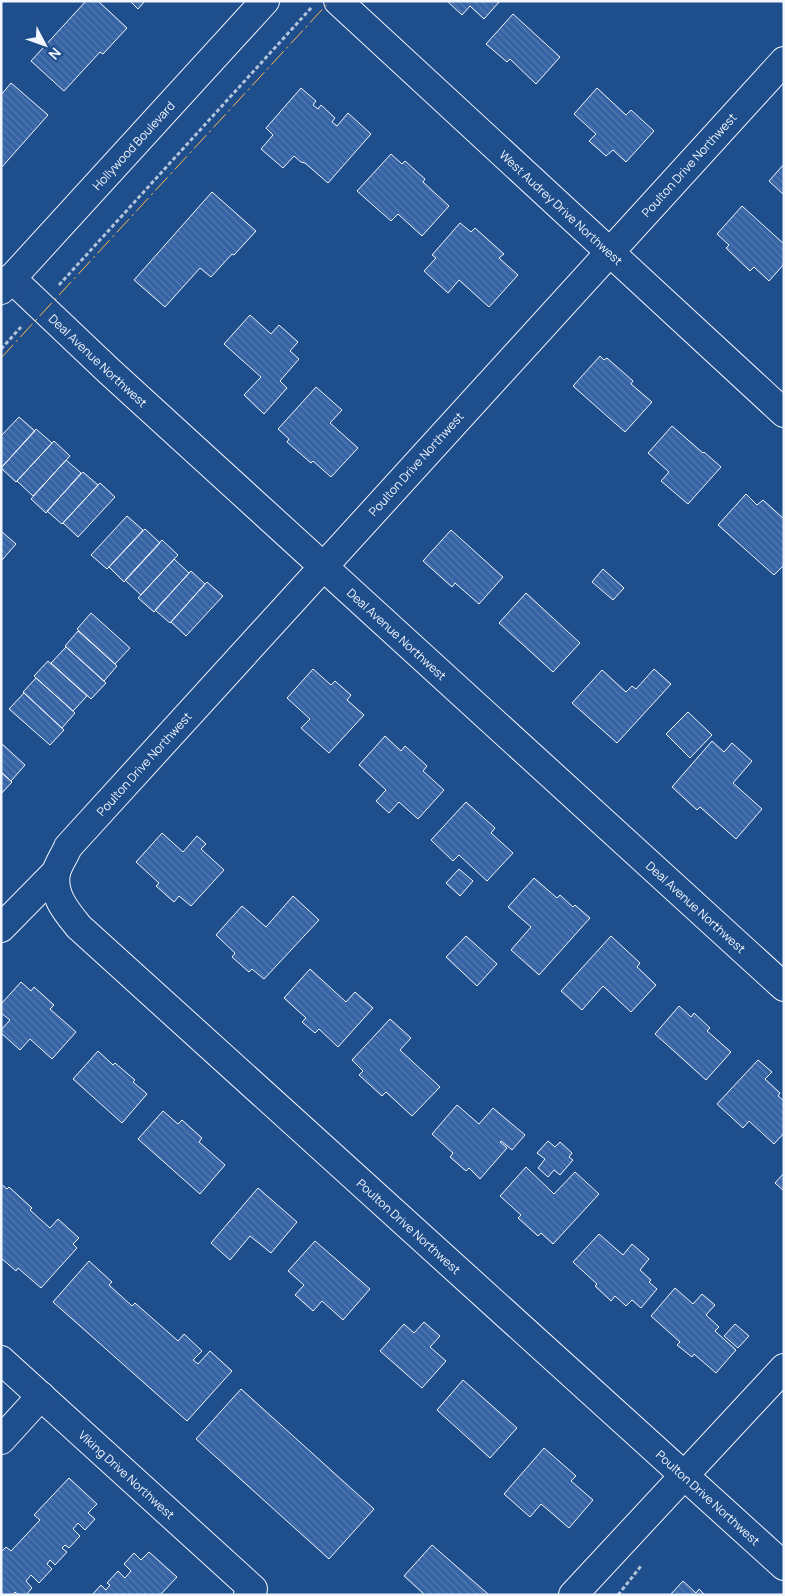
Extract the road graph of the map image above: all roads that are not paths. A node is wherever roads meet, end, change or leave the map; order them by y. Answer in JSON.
{"nodes":[{"id":1,"x":266,"y":1,"type":"edge"},
{"id":2,"x":338,"y":1,"type":"edge"},
{"id":3,"x":784,"y":62,"type":"edge"},
{"id":4,"x":609,"y":253,"type":"junction"},
{"id":5,"x":6,"y":284,"type":"edge"},
{"id":6,"x":784,"y":413,"type":"edge"},
{"id":7,"x":323,"y":566,"type":"junction"},
{"id":8,"x":56,"y":872,"type":"junction"},
{"id":9,"x":1,"y":928,"type":"edge"},
{"id":10,"x":784,"y":987,"type":"edge"},
{"id":11,"x":1,"y":1360,"type":"edge"},
{"id":12,"x":784,"y":1368,"type":"edge"},
{"id":13,"x":41,"y":1396,"type":"junction"},
{"id":14,"x":1,"y":1440,"type":"edge"},
{"id":15,"x":684,"y":1475,"type":"junction"},
{"id":16,"x":784,"y":1566,"type":"edge"},
{"id":17,"x":250,"y":1592,"type":"edge"},
{"id":18,"x":573,"y":1595,"type":"edge"}],
"edges":[{"from":1,"to":5,"type":"street","name":"Hollywood Boulevard"},
{"from":2,"to":4,"type":"street","name":"West Audrey Drive Northwest"},
{"from":3,"to":4,"type":"street","name":"Poulton Drive Northwest"},
{"from":4,"to":6,"type":"street","name":"West Audrey Drive Northwest"},
{"from":4,"to":7,"type":"street","name":"Poulton Drive Northwest"},
{"from":5,"to":7,"type":"street","name":"Deal Avenue Northwest"},
{"from":7,"to":8,"type":"street","name":"Poulton Drive Northwest"},
{"from":7,"to":10,"type":"street","name":"Deal Avenue Northwest"},
{"from":8,"to":9,"type":"street","name":"Poulton Drive Northwest"},
{"from":8,"to":15,"type":"street","name":"Poulton Drive Northwest"},
{"from":11,"to":13,"type":"street","name":"Viking Drive Northwest"},
{"from":12,"to":15,"type":"street"},
{"from":13,"to":14,"type":"street"},
{"from":13,"to":17,"type":"street","name":"Viking Drive Northwest"},
{"from":15,"to":16,"type":"street","name":"Poulton Drive Northwest"},
{"from":15,"to":18,"type":"street"}]}
